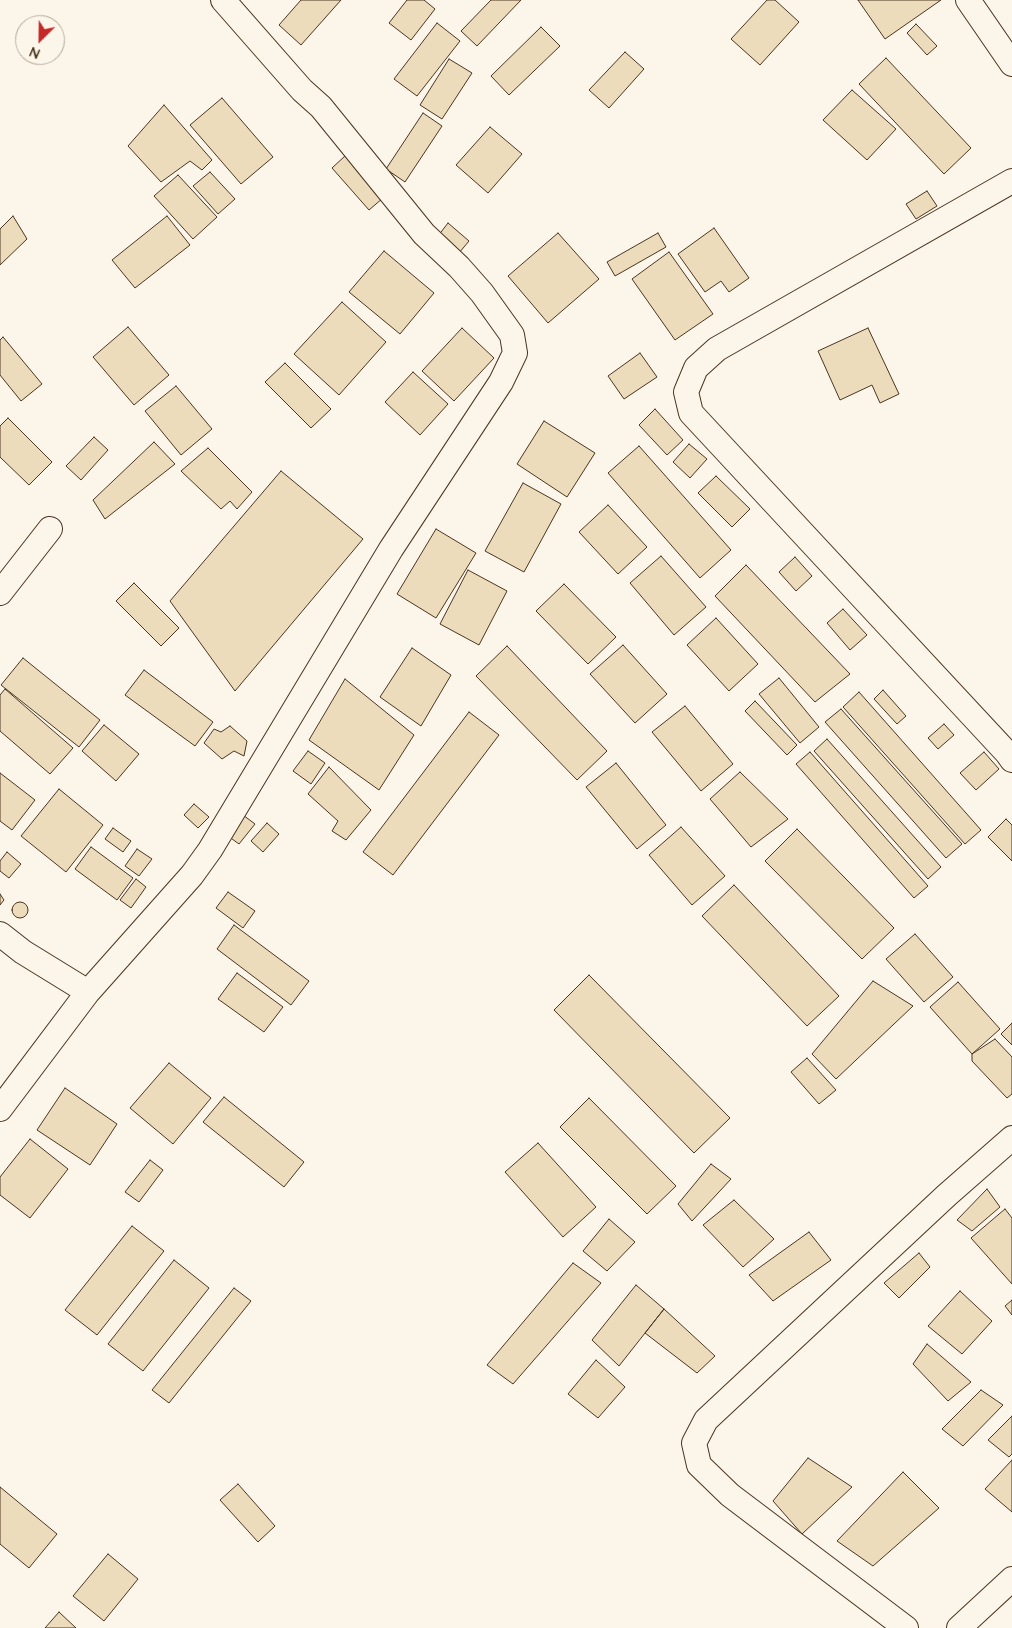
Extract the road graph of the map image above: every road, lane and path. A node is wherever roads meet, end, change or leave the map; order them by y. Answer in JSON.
{"nodes":[{"id":1,"x":223,"y":0,"type":"edge"},
{"id":2,"x":968,"y":0,"type":"edge"},
{"id":3,"x":1012,"y":64,"type":"edge"},
{"id":4,"x":1012,"y":181,"type":"edge"},
{"id":5,"x":50,"y":529,"type":"dead end"},
{"id":6,"x":0,"y":593,"type":"edge"},
{"id":7,"x":1010,"y":754,"type":"edge"},
{"id":8,"x":0,"y":934,"type":"edge"},
{"id":9,"x":88,"y":992,"type":"junction"},
{"id":10,"x":0,"y":1109,"type":"edge"},
{"id":11,"x":1012,"y":1138,"type":"edge"},
{"id":12,"x":1012,"y":1579,"type":"edge"},
{"id":13,"x":906,"y":1628,"type":"edge"},
{"id":14,"x":959,"y":1628,"type":"edge"}],
"edges":[{"from":1,"to":9,"type":"street"},
{"from":2,"to":3,"type":"street"},
{"from":4,"to":7,"type":"street"},
{"from":5,"to":6,"type":"street"},
{"from":8,"to":9,"type":"street"},
{"from":9,"to":10,"type":"street"},
{"from":11,"to":13,"type":"street"},
{"from":12,"to":14,"type":"street"}]}
